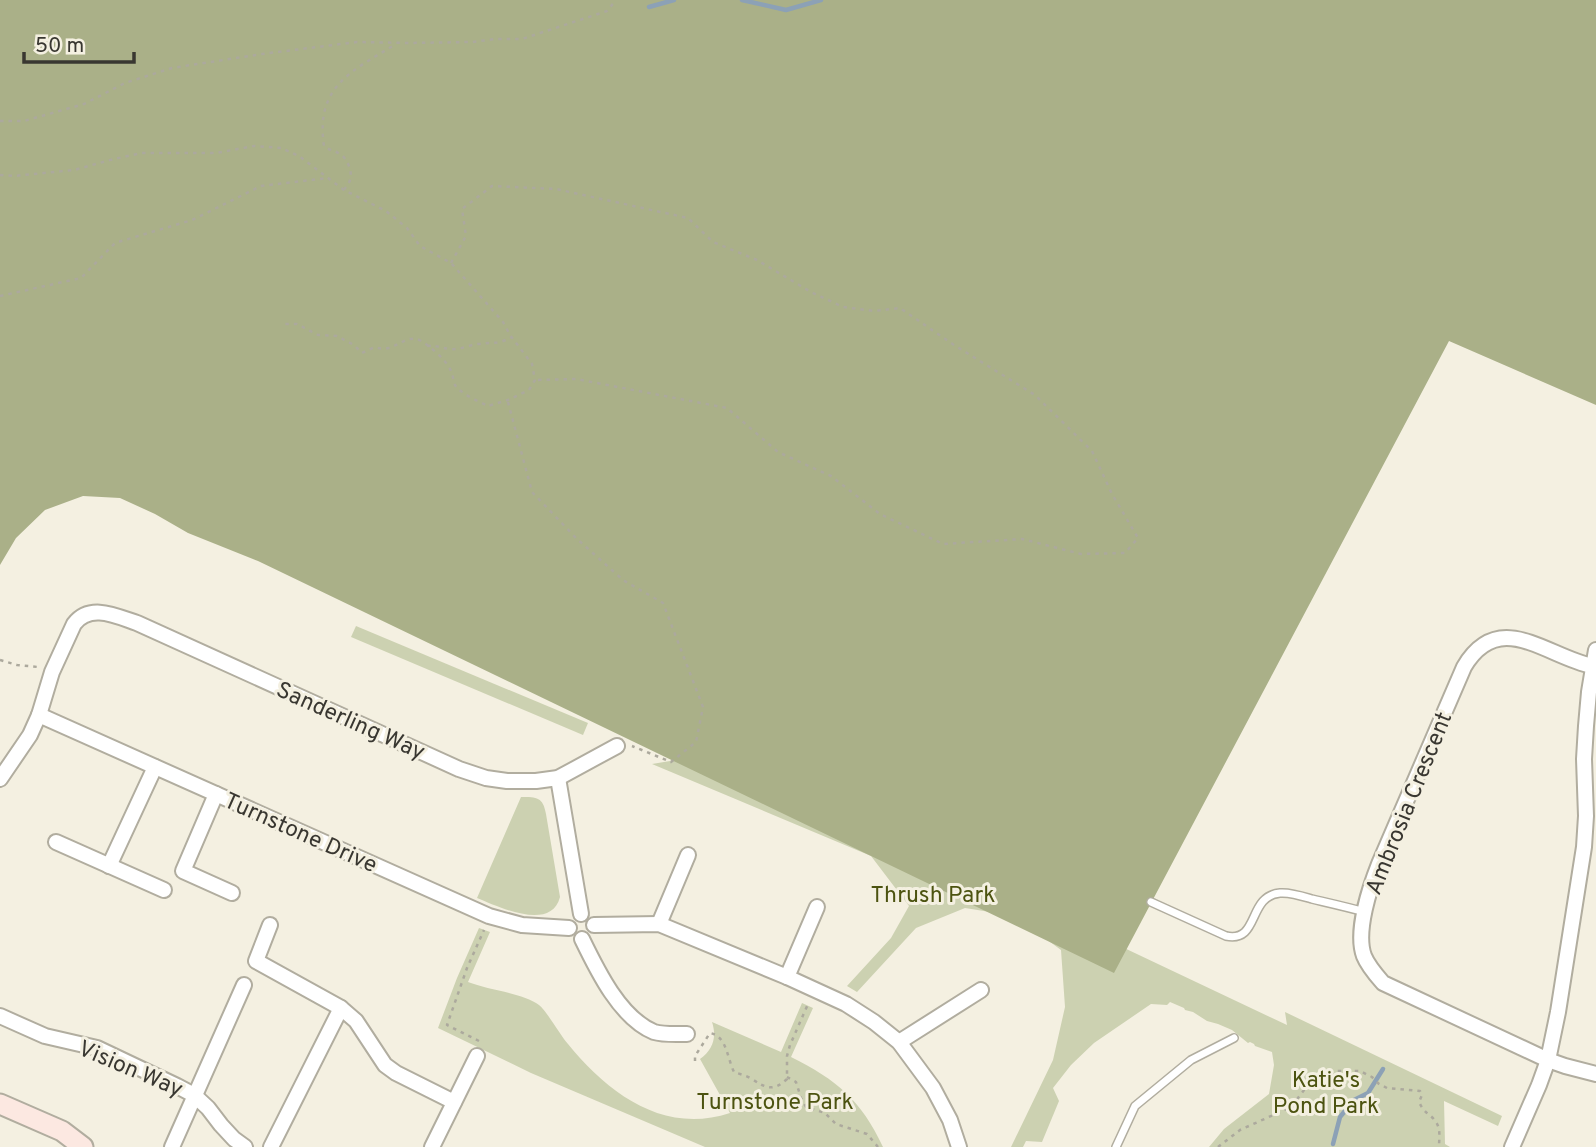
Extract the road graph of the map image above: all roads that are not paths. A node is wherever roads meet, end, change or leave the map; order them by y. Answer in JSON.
{"nodes":[{"id":1,"x":1596,"y":650,"type":"edge"},
{"id":2,"x":1592,"y":666,"type":"junction"},
{"id":3,"x":39,"y":715,"type":"junction"},
{"id":4,"x":621,"y":744,"type":"road end"},
{"id":5,"x":155,"y":767,"type":"junction"},
{"id":6,"x":558,"y":778,"type":"junction"},
{"id":7,"x":0,"y":779,"type":"edge"},
{"id":8,"x":216,"y":794,"type":"junction"},
{"id":9,"x":56,"y":842,"type":"dead end"},
{"id":10,"x":688,"y":855,"type":"dead end"},
{"id":11,"x":109,"y":866,"type":"junction"},
{"id":12,"x":164,"y":890,"type":"dead end"},
{"id":13,"x":232,"y":893,"type":"dead end"},
{"id":14,"x":1151,"y":902,"type":"dead end"},
{"id":15,"x":817,"y":907,"type":"dead end"},
{"id":16,"x":1365,"y":912,"type":"junction"},
{"id":17,"x":581,"y":914,"type":"junction"},
{"id":18,"x":659,"y":924,"type":"junction"},
{"id":19,"x":270,"y":925,"type":"dead end"},
{"id":20,"x":594,"y":925,"type":"junction"},
{"id":21,"x":569,"y":928,"type":"junction"},
{"id":22,"x":582,"y":939,"type":"junction"},
{"id":23,"x":787,"y":977,"type":"junction"},
{"id":24,"x":244,"y":985,"type":"dead end"},
{"id":25,"x":981,"y":990,"type":"dead end"},
{"id":26,"x":341,"y":1008,"type":"junction"},
{"id":27,"x":0,"y":1016,"type":"edge"},
{"id":28,"x":687,"y":1034,"type":"dead end"},
{"id":29,"x":1234,"y":1038,"type":"dead end"},
{"id":30,"x":899,"y":1042,"type":"junction"},
{"id":31,"x":477,"y":1056,"type":"dead end"},
{"id":32,"x":1548,"y":1060,"type":"junction"},
{"id":33,"x":1596,"y":1074,"type":"edge"},
{"id":34,"x":194,"y":1095,"type":"junction"},
{"id":35,"x":454,"y":1102,"type":"junction"},
{"id":36,"x":0,"y":1104,"type":"edge"},
{"id":37,"x":83,"y":1147,"type":"edge"},
{"id":38,"x":172,"y":1147,"type":"edge"},
{"id":39,"x":245,"y":1147,"type":"edge"},
{"id":40,"x":271,"y":1147,"type":"edge"},
{"id":41,"x":432,"y":1147,"type":"edge"},
{"id":42,"x":959,"y":1147,"type":"edge"},
{"id":43,"x":1116,"y":1147,"type":"edge"},
{"id":44,"x":1512,"y":1147,"type":"edge"}],
"edges":[{"from":1,"to":2,"type":"street"},
{"from":2,"to":16,"type":"street","name":"Ambrosia Crescent"},
{"from":2,"to":32,"type":"street"},
{"from":3,"to":5,"type":"street","name":"Turnstone Drive"},
{"from":3,"to":6,"type":"street","name":"Sanderling Way"},
{"from":3,"to":7,"type":"street"},
{"from":4,"to":6,"type":"street","name":"Sanderling Way"},
{"from":5,"to":8,"type":"street","name":"Turnstone Drive"},
{"from":5,"to":11,"type":"street"},
{"from":6,"to":17,"type":"street"},
{"from":8,"to":13,"type":"street"},
{"from":8,"to":21,"type":"street","name":"Turnstone Drive"},
{"from":9,"to":11,"type":"street"},
{"from":10,"to":18,"type":"street"},
{"from":11,"to":12,"type":"street"},
{"from":14,"to":16,"type":"lane"},
{"from":15,"to":23,"type":"street"},
{"from":16,"to":32,"type":"street","name":"Ambrosia Crescent"},
{"from":17,"to":20,"type":"street"},
{"from":17,"to":21,"type":"street"},
{"from":18,"to":20,"type":"street"},
{"from":18,"to":23,"type":"street"},
{"from":19,"to":26,"type":"street"},
{"from":20,"to":22,"type":"street"},
{"from":21,"to":22,"type":"street"},
{"from":22,"to":28,"type":"street"},
{"from":23,"to":30,"type":"street"},
{"from":24,"to":34,"type":"street"},
{"from":25,"to":30,"type":"street"},
{"from":26,"to":35,"type":"street"},
{"from":26,"to":40,"type":"street"},
{"from":27,"to":34,"type":"street","name":"Vision Way"},
{"from":29,"to":43,"type":"lane"},
{"from":30,"to":42,"type":"street"},
{"from":31,"to":35,"type":"street"},
{"from":32,"to":33,"type":"street","name":"Ambrosia Crescent"},
{"from":32,"to":44,"type":"street"},
{"from":34,"to":38,"type":"street"},
{"from":34,"to":39,"type":"street","name":"Vision Way"},
{"from":35,"to":41,"type":"street"},
{"from":36,"to":37,"type":"main road"}]}
